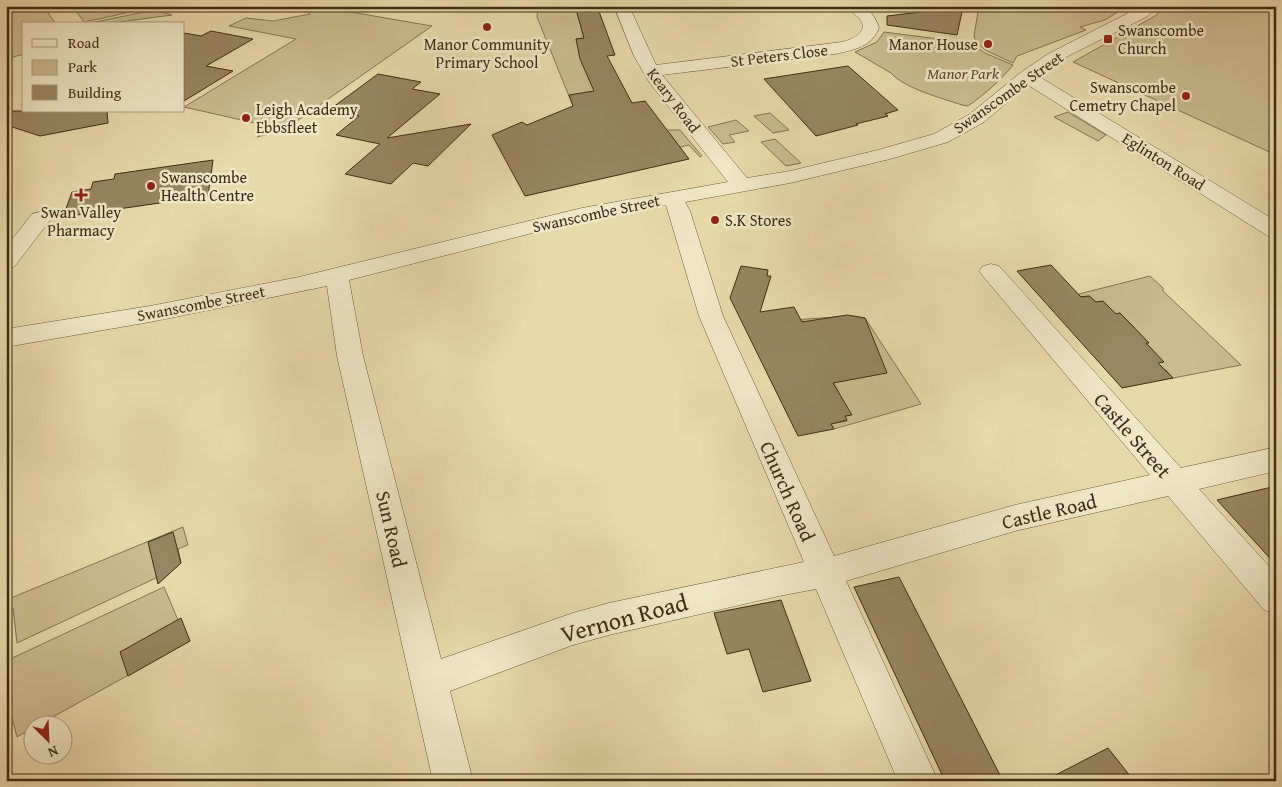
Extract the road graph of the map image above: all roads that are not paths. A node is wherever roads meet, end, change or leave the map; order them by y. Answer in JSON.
{"nodes":[{"id":1,"x":621,"y":6,"type":"edge"},
{"id":2,"x":854,"y":6,"type":"edge"},
{"id":3,"x":1152,"y":6,"type":"edge"},
{"id":4,"x":651,"y":71,"type":"junction"},
{"id":5,"x":1026,"y":77,"type":"junction"},
{"id":6,"x":742,"y":186,"type":"junction"},
{"id":7,"x":672,"y":197,"type":"junction"},
{"id":8,"x":40,"y":219,"type":"dead end"},
{"id":9,"x":1276,"y":231,"type":"edge"},
{"id":10,"x":6,"y":262,"type":"edge"},
{"id":11,"x":991,"y":271,"type":"dead end"},
{"id":12,"x":337,"y":276,"type":"junction"},
{"id":13,"x":6,"y":338,"type":"edge"},
{"id":14,"x":1276,"y":459,"type":"edge"},
{"id":15,"x":1174,"y":482,"type":"junction"},
{"id":16,"x":825,"y":573,"type":"junction"},
{"id":17,"x":1276,"y":599,"type":"edge"},
{"id":18,"x":429,"y":681,"type":"junction"},
{"id":19,"x":453,"y":781,"type":"edge"},
{"id":20,"x":918,"y":781,"type":"edge"}],
"edges":[{"from":1,"to":4,"type":"street","name":"Keary Road"},
{"from":2,"to":4,"type":"street","name":"St Peters Close"},
{"from":3,"to":5,"type":"street","name":"Swanscombe Street"},
{"from":4,"to":6,"type":"street","name":"Keary Road"},
{"from":5,"to":6,"type":"street","name":"Swanscombe Street"},
{"from":5,"to":9,"type":"street","name":"Eglinton Road"},
{"from":6,"to":7,"type":"street","name":"Swanscombe Street"},
{"from":7,"to":12,"type":"street","name":"Swanscombe Street"},
{"from":7,"to":16,"type":"street","name":"Church Road"},
{"from":8,"to":10,"type":"street"},
{"from":11,"to":15,"type":"street","name":"Castle Street"},
{"from":12,"to":13,"type":"street","name":"Swanscombe Street"},
{"from":12,"to":18,"type":"street","name":"Sun Road"},
{"from":14,"to":15,"type":"street","name":"Castle Road"},
{"from":15,"to":16,"type":"street","name":"Castle Road"},
{"from":15,"to":17,"type":"street","name":"Castle Street"},
{"from":16,"to":18,"type":"street","name":"Vernon Road"},
{"from":16,"to":20,"type":"street","name":"Church Road"},
{"from":18,"to":19,"type":"street","name":"Sun Road"}]}
